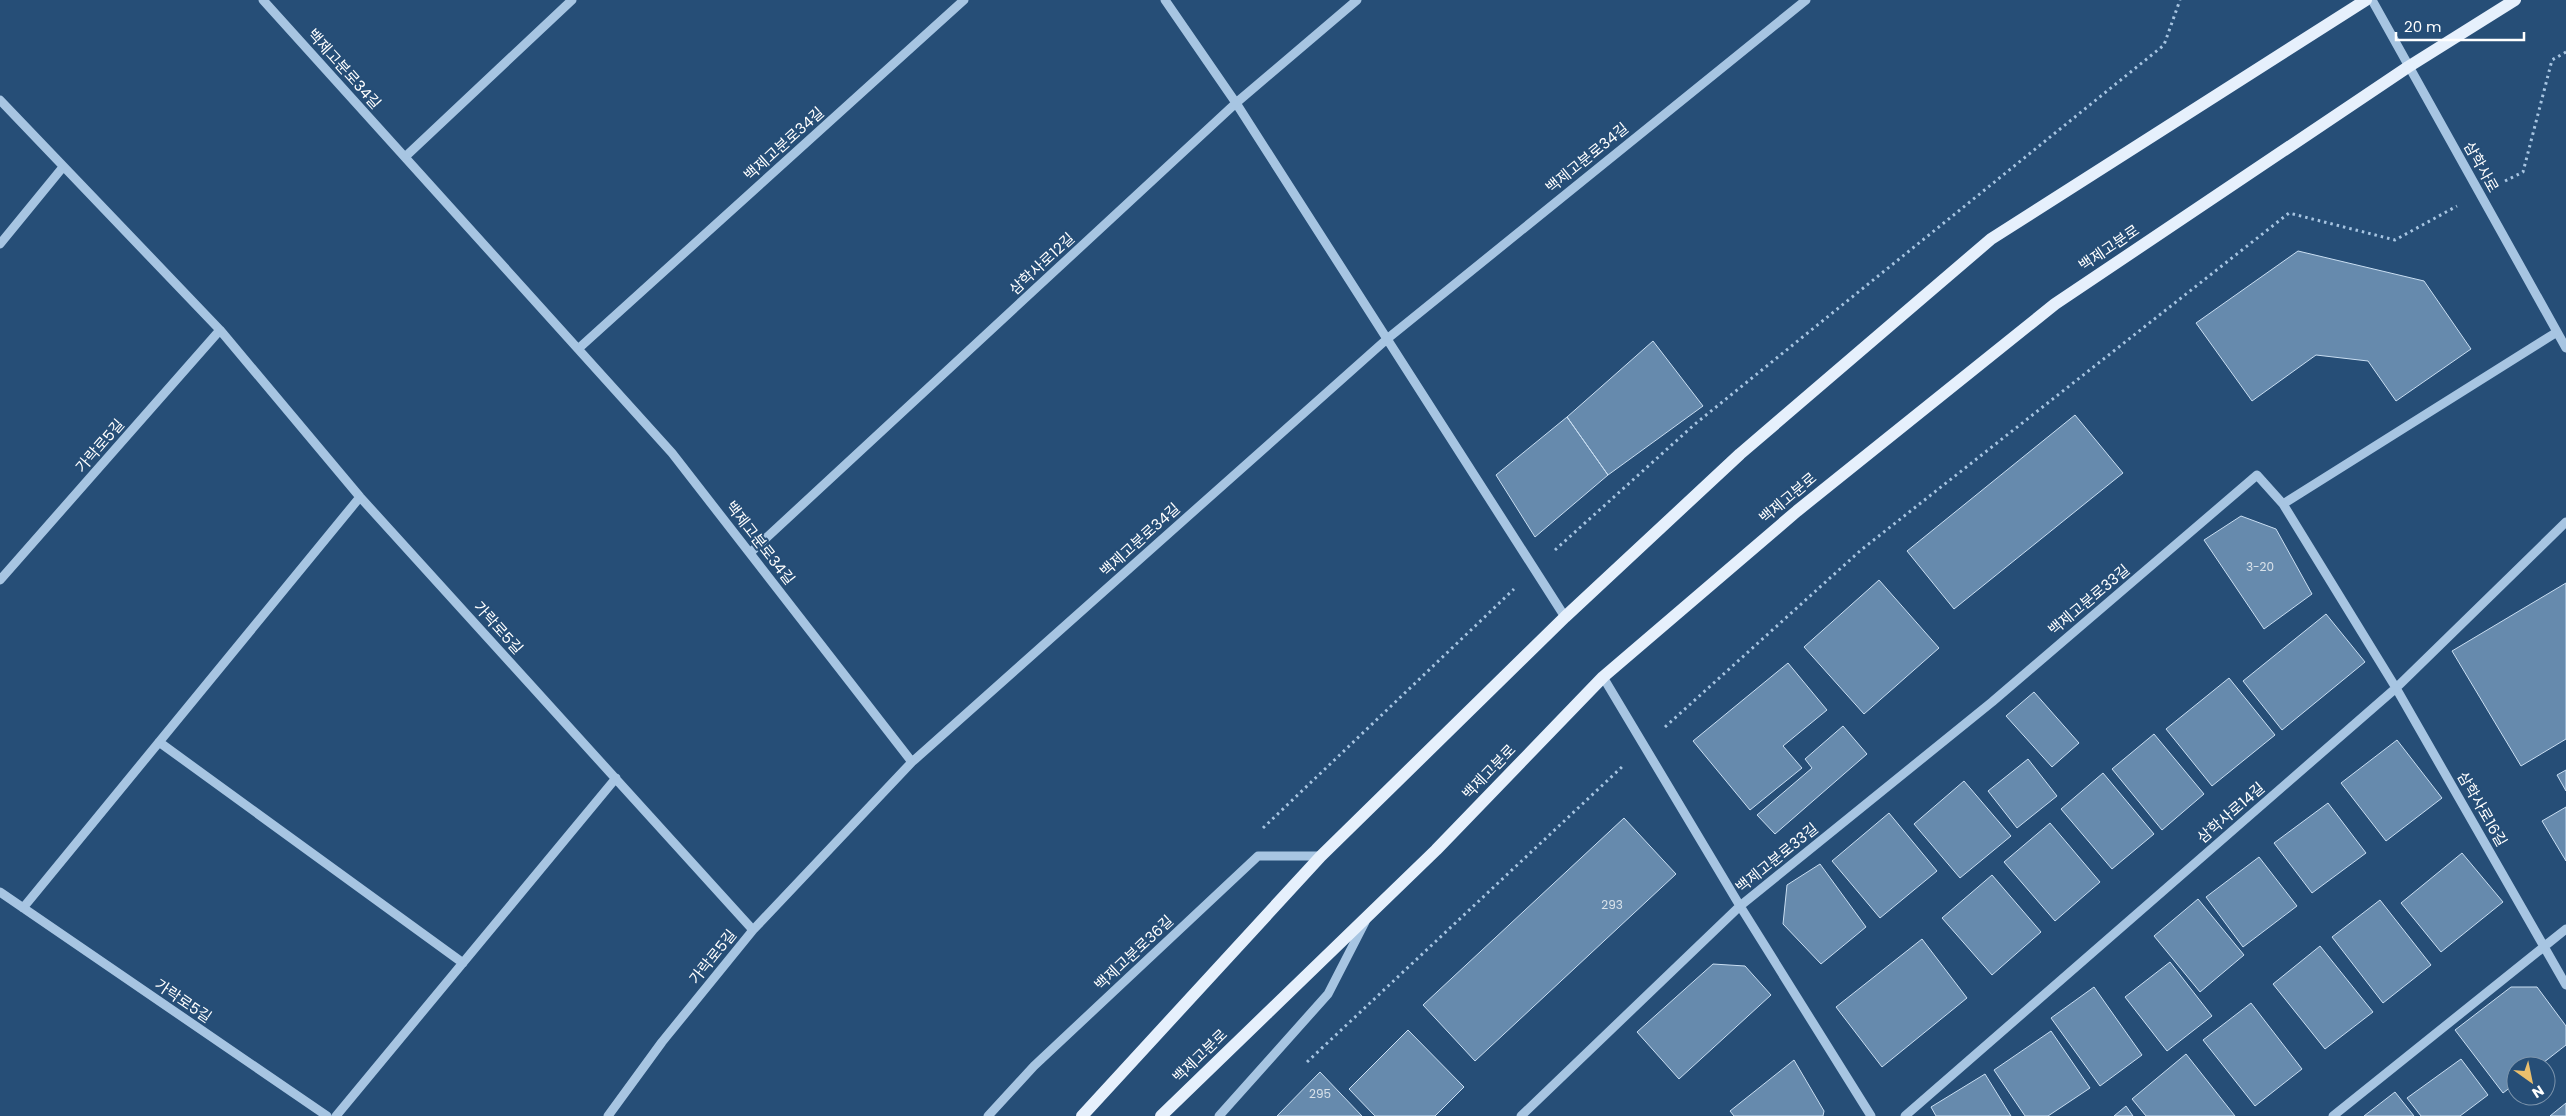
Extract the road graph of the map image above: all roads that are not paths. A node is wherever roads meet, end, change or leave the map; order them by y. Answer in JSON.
{"nodes":[{"id":1,"x":263,"y":0,"type":"edge"},
{"id":2,"x":572,"y":0,"type":"edge"},
{"id":3,"x":964,"y":0,"type":"edge"},
{"id":4,"x":1165,"y":0,"type":"edge"},
{"id":5,"x":1358,"y":0,"type":"edge"},
{"id":6,"x":1806,"y":0,"type":"edge"},
{"id":7,"x":2366,"y":0,"type":"edge"},
{"id":8,"x":2372,"y":0,"type":"edge"},
{"id":9,"x":2515,"y":0,"type":"edge"},
{"id":10,"x":2408,"y":66,"type":"junction"},
{"id":11,"x":0,"y":100,"type":"edge"},
{"id":12,"x":1236,"y":103,"type":"junction"},
{"id":13,"x":406,"y":157,"type":"junction"},
{"id":14,"x":63,"y":166,"type":"junction"},
{"id":15,"x":0,"y":244,"type":"edge"},
{"id":16,"x":220,"y":330,"type":"junction"},
{"id":17,"x":2557,"y":332,"type":"junction"},
{"id":18,"x":1387,"y":338,"type":"junction"},
{"id":19,"x":2566,"y":348,"type":"edge"},
{"id":20,"x":578,"y":349,"type":"junction"},
{"id":21,"x":360,"y":496,"type":"junction"},
{"id":22,"x":2283,"y":504,"type":"junction"},
{"id":23,"x":2566,"y":522,"type":"edge"},
{"id":24,"x":750,"y":553,"type":"junction"},
{"id":25,"x":0,"y":580,"type":"edge"},
{"id":26,"x":1565,"y":617,"type":"junction"},
{"id":27,"x":1603,"y":677,"type":"junction"},
{"id":28,"x":2396,"y":688,"type":"junction"},
{"id":29,"x":159,"y":742,"type":"junction"},
{"id":30,"x":912,"y":762,"type":"junction"},
{"id":31,"x":616,"y":778,"type":"junction"},
{"id":32,"x":1320,"y":856,"type":"junction"},
{"id":33,"x":0,"y":892,"type":"edge"},
{"id":34,"x":1740,"y":906,"type":"junction"},
{"id":35,"x":23,"y":908,"type":"junction"},
{"id":36,"x":1369,"y":915,"type":"junction"},
{"id":37,"x":2566,"y":929,"type":"edge"},
{"id":38,"x":753,"y":930,"type":"junction"},
{"id":39,"x":2545,"y":945,"type":"junction"},
{"id":40,"x":463,"y":963,"type":"junction"},
{"id":41,"x":2566,"y":984,"type":"edge"},
{"id":42,"x":327,"y":1116,"type":"edge"},
{"id":43,"x":336,"y":1116,"type":"edge"},
{"id":44,"x":608,"y":1116,"type":"edge"},
{"id":45,"x":988,"y":1116,"type":"edge"},
{"id":46,"x":1082,"y":1116,"type":"edge"},
{"id":47,"x":1161,"y":1116,"type":"edge"},
{"id":48,"x":1219,"y":1116,"type":"edge"},
{"id":49,"x":1521,"y":1116,"type":"edge"},
{"id":50,"x":1871,"y":1116,"type":"edge"},
{"id":51,"x":1904,"y":1116,"type":"edge"},
{"id":52,"x":2333,"y":1116,"type":"edge"}],
"edges":[{"from":1,"to":13,"type":"street","name":"백제고분로34길"},
{"from":2,"to":13,"type":"street"},
{"from":3,"to":20,"type":"street","name":"백제고분로34길"},
{"from":4,"to":12,"type":"street"},
{"from":5,"to":12,"type":"street","name":"삼학사로12길"},
{"from":6,"to":18,"type":"street","name":"백제고분로34길"},
{"from":7,"to":26,"type":"main road"},
{"from":8,"to":10,"type":"street","name":"삼학사로"},
{"from":9,"to":10,"type":"main road","name":"백제고분로"},
{"from":10,"to":17,"type":"street","name":"삼학사로"},
{"from":10,"to":27,"type":"main road","name":"백제고분로"},
{"from":11,"to":14,"type":"street","name":"가락로5길"},
{"from":12,"to":18,"type":"street"},
{"from":12,"to":24,"type":"street","name":"삼학사로12길"},
{"from":13,"to":20,"type":"street","name":"백제고분로34길"},
{"from":14,"to":15,"type":"street"},
{"from":14,"to":16,"type":"street","name":"가락로5길"},
{"from":16,"to":21,"type":"street","name":"가락로5길"},
{"from":16,"to":25,"type":"street","name":"가락로5길"},
{"from":17,"to":19,"type":"street","name":"삼학사로"},
{"from":17,"to":22,"type":"street"},
{"from":18,"to":26,"type":"street"},
{"from":18,"to":30,"type":"street","name":"백제고분로34길"},
{"from":20,"to":24,"type":"street","name":"백제고분로34길"},
{"from":21,"to":29,"type":"street"},
{"from":21,"to":31,"type":"street","name":"가락로5길"},
{"from":22,"to":28,"type":"street","name":"백제고분로33길"},
{"from":22,"to":34,"type":"street","name":"백제고분로33길"},
{"from":23,"to":28,"type":"street","name":"삼학사로14길"},
{"from":24,"to":30,"type":"street","name":"백제고분로34길"},
{"from":26,"to":32,"type":"main road"},
{"from":27,"to":34,"type":"street","name":"백제고분로33길"},
{"from":27,"to":36,"type":"main road","name":"백제고분로"},
{"from":28,"to":39,"type":"street","name":"삼학사로16길"},
{"from":28,"to":51,"type":"street","name":"삼학사로14길"},
{"from":29,"to":35,"type":"street"},
{"from":29,"to":40,"type":"street"},
{"from":30,"to":38,"type":"street","name":"백제고분로34길"},
{"from":31,"to":38,"type":"street","name":"가락로5길"},
{"from":31,"to":40,"type":"street"},
{"from":32,"to":45,"type":"street","name":"백제고분로36길"},
{"from":32,"to":46,"type":"main road"},
{"from":33,"to":35,"type":"street","name":"가락로5길"},
{"from":34,"to":49,"type":"street","name":"백제고분로33길"},
{"from":34,"to":50,"type":"street","name":"백제고분로33길"},
{"from":35,"to":42,"type":"street","name":"가락로5길"},
{"from":36,"to":47,"type":"main road","name":"백제고분로"},
{"from":36,"to":48,"type":"street"},
{"from":37,"to":39,"type":"street"},
{"from":38,"to":44,"type":"street","name":"가락로5길"},
{"from":39,"to":41,"type":"street","name":"삼학사로16길"},
{"from":39,"to":52,"type":"street"},
{"from":40,"to":43,"type":"street"}]}
